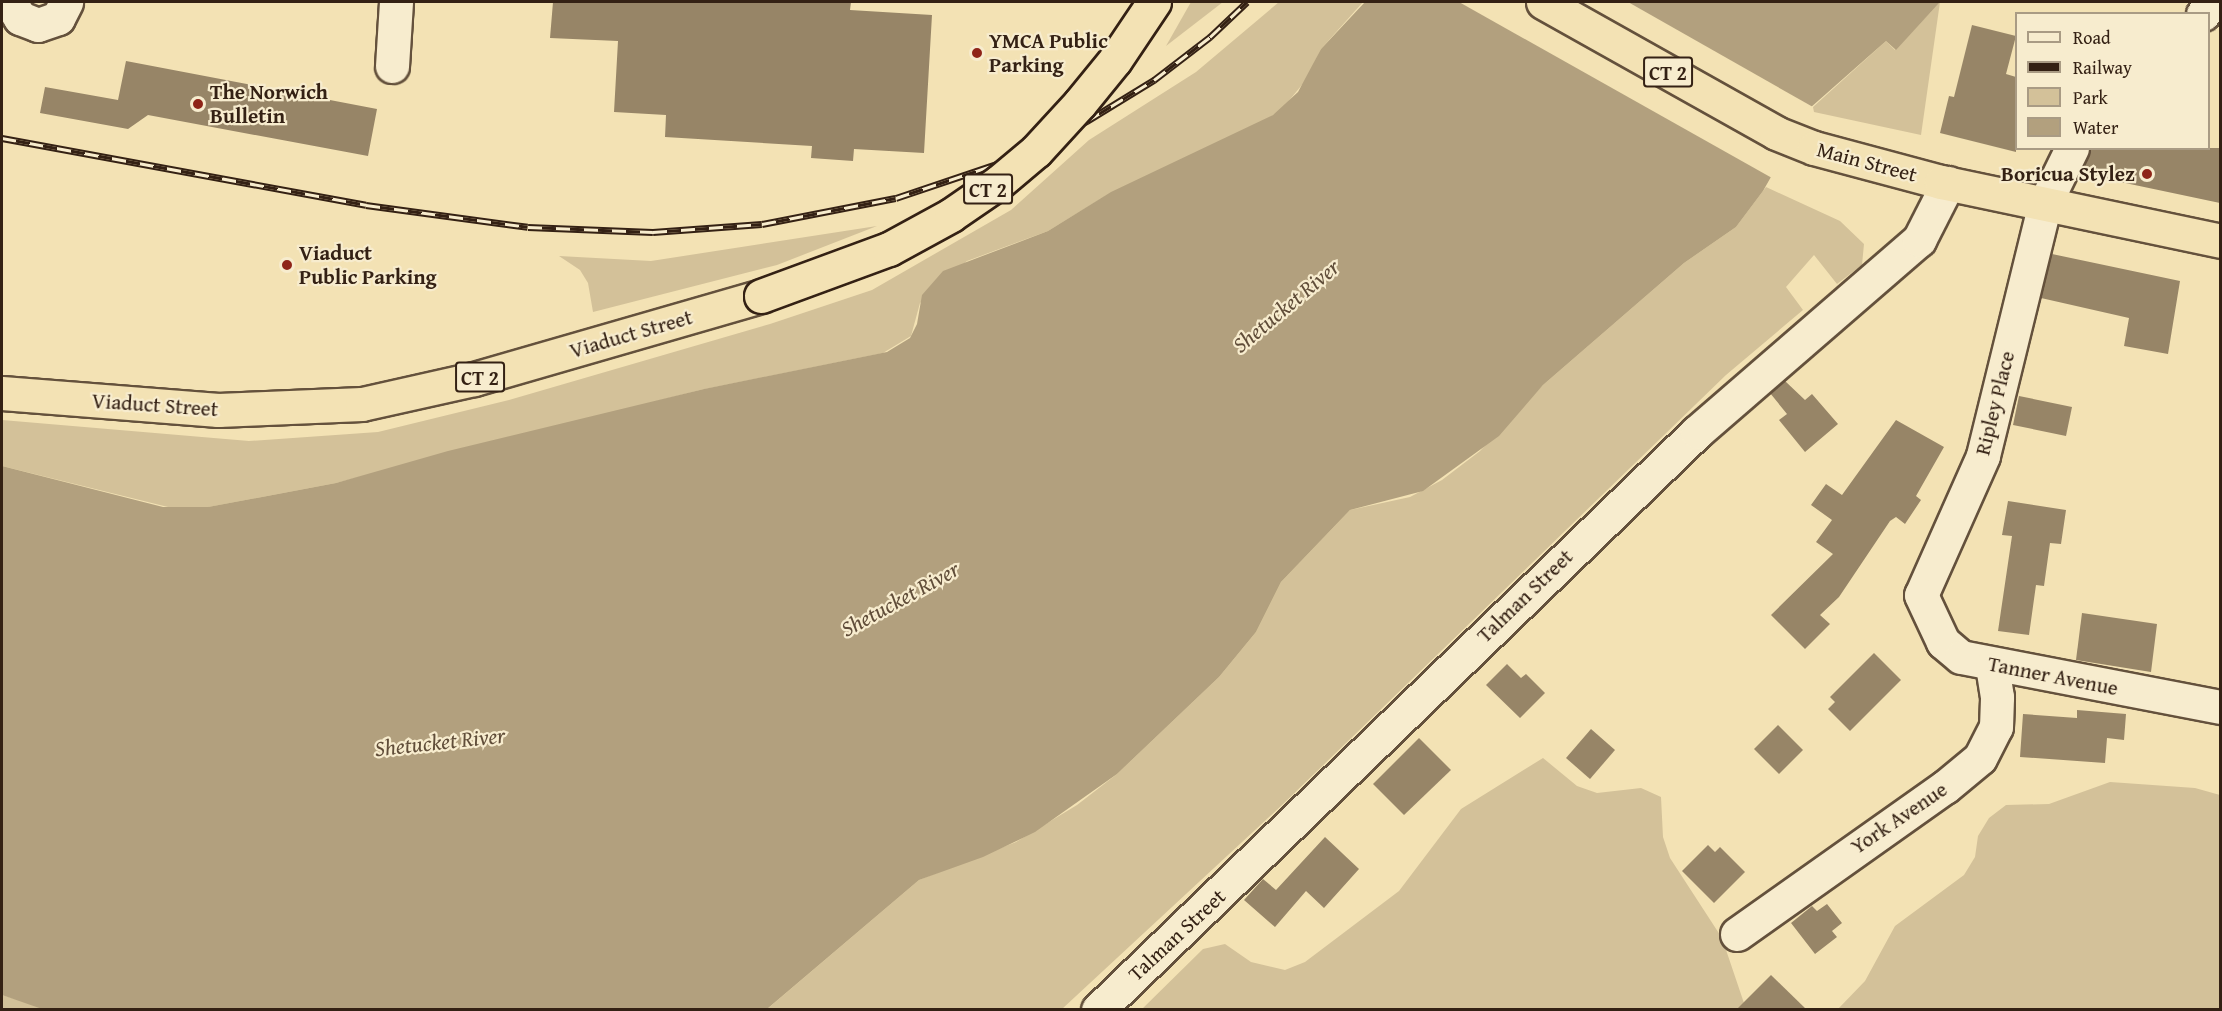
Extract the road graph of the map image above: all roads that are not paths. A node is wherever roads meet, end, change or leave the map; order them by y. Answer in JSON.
{"nodes":[{"id":1,"x":10,"y":2,"type":"edge"},
{"id":2,"x":66,"y":2,"type":"edge"},
{"id":3,"x":396,"y":2,"type":"edge"},
{"id":4,"x":1154,"y":2,"type":"edge"},
{"id":5,"x":1543,"y":2,"type":"edge"},
{"id":6,"x":392,"y":66,"type":"dead end"},
{"id":7,"x":2071,"y":150,"type":"edge"},
{"id":8,"x":1948,"y":183,"type":"junction"},
{"id":9,"x":2045,"y":204,"type":"junction"},
{"id":10,"x":2220,"y":241,"type":"edge"},
{"id":11,"x":2,"y":393,"type":"edge"},
{"id":12,"x":1921,"y":595,"type":"joint"},
{"id":13,"x":1992,"y":665,"type":"junction"},
{"id":14,"x":2220,"y":707,"type":"edge"},
{"id":15,"x":1737,"y":934,"type":"dead end"},
{"id":16,"x":1098,"y":1010,"type":"edge"}],
"edges":[{"from":1,"to":2,"type":"street"},
{"from":3,"to":6,"type":"street"},
{"from":4,"to":11,"type":"highway","name":"Viaduct Street","number":"CT 2","bridge":true},
{"from":5,"to":8,"type":"highway","name":"Main Street","number":"CT 2"},
{"from":7,"to":9,"type":"street","name":"Ripley Place"},
{"from":8,"to":9,"type":"highway","name":"Main Street","number":"CT 2"},
{"from":8,"to":16,"type":"street","name":"Talman Street"},
{"from":9,"to":10,"type":"highway","name":"Main Street","number":"CT 2"},
{"from":9,"to":12,"type":"street","name":"Ripley Place"},
{"from":12,"to":13,"type":"street","name":"Tanner Avenue"},
{"from":13,"to":14,"type":"street","name":"Tanner Avenue"},
{"from":13,"to":15,"type":"street","name":"York Avenue"}]}
